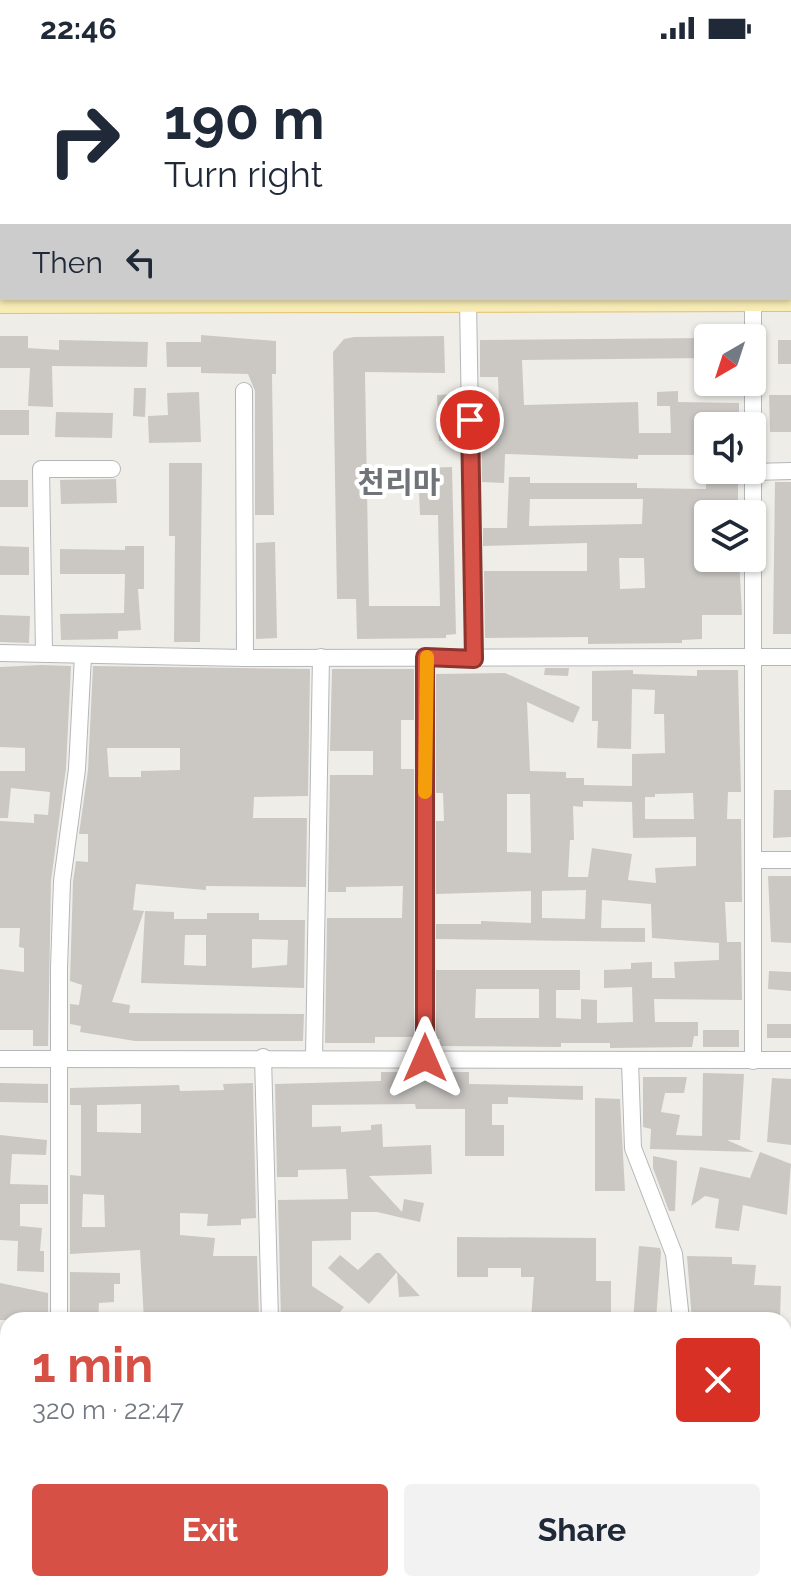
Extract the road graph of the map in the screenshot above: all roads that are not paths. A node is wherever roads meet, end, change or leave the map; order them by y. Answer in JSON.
{"nodes":[{"id":1,"x":301,"y":300,"type":"edge"},
{"id":2,"x":753,"y":300,"type":"edge"},
{"id":3,"x":468,"y":301,"type":"junction"},
{"id":4,"x":791,"y":301,"type":"edge"},
{"id":5,"x":0,"y":303,"type":"edge"},
{"id":6,"x":244,"y":391,"type":"dead end"},
{"id":7,"x":753,"y":412,"type":"edge"},
{"id":8,"x":112,"y":469,"type":"dead end"},
{"id":9,"x":791,"y":471,"type":"edge"},
{"id":10,"x":766,"y":472,"type":"edge"},
{"id":11,"x":753,"y":484,"type":"edge"},
{"id":12,"x":44,"y":652,"type":"junction"},
{"id":13,"x":0,"y":653,"type":"edge"},
{"id":14,"x":83,"y":656,"type":"junction"},
{"id":15,"x":321,"y":657,"type":"junction"},
{"id":16,"x":425,"y":657,"type":"junction"},
{"id":17,"x":752,"y":657,"type":"junction"},
{"id":18,"x":791,"y":657,"type":"edge"},
{"id":19,"x":245,"y":658,"type":"junction"},
{"id":20,"x":474,"y":659,"type":"junction"},
{"id":21,"x":755,"y":860,"type":"junction"},
{"id":22,"x":791,"y":860,"type":"edge"},
{"id":23,"x":56,"y":1057,"type":"junction"},
{"id":24,"x":263,"y":1057,"type":"junction"},
{"id":25,"x":314,"y":1057,"type":"junction"},
{"id":26,"x":425,"y":1058,"type":"junction"},
{"id":27,"x":0,"y":1059,"type":"edge"},
{"id":28,"x":791,"y":1060,"type":"edge"},
{"id":29,"x":630,"y":1061,"type":"junction"},
{"id":30,"x":753,"y":1061,"type":"junction"},
{"id":31,"x":59,"y":1312,"type":"edge"},
{"id":32,"x":270,"y":1312,"type":"edge"},
{"id":33,"x":680,"y":1312,"type":"edge"}],
"edges":[{"from":1,"to":3,"type":"main road"},
{"from":1,"to":5,"type":"main road"},
{"from":2,"to":3,"type":"main road"},
{"from":2,"to":4,"type":"main road"},
{"from":2,"to":7,"type":"street"},
{"from":3,"to":20,"type":"street"},
{"from":6,"to":19,"type":"street"},
{"from":8,"to":12,"type":"street"},
{"from":9,"to":10,"type":"street"},
{"from":11,"to":17,"type":"street"},
{"from":12,"to":13,"type":"street"},
{"from":12,"to":14,"type":"street"},
{"from":14,"to":19,"type":"street"},
{"from":14,"to":23,"type":"street"},
{"from":15,"to":16,"type":"street"},
{"from":15,"to":19,"type":"street"},
{"from":15,"to":25,"type":"street"},
{"from":16,"to":20,"type":"street"},
{"from":16,"to":26,"type":"street"},
{"from":17,"to":18,"type":"street"},
{"from":17,"to":20,"type":"street"},
{"from":17,"to":21,"type":"street"},
{"from":21,"to":22,"type":"street"},
{"from":21,"to":30,"type":"street"},
{"from":23,"to":24,"type":"street"},
{"from":23,"to":27,"type":"street"},
{"from":23,"to":31,"type":"street"},
{"from":24,"to":25,"type":"street"},
{"from":24,"to":32,"type":"street"},
{"from":25,"to":26,"type":"street"},
{"from":26,"to":29,"type":"street"},
{"from":28,"to":30,"type":"street"},
{"from":29,"to":30,"type":"street"},
{"from":29,"to":33,"type":"street"}]}
